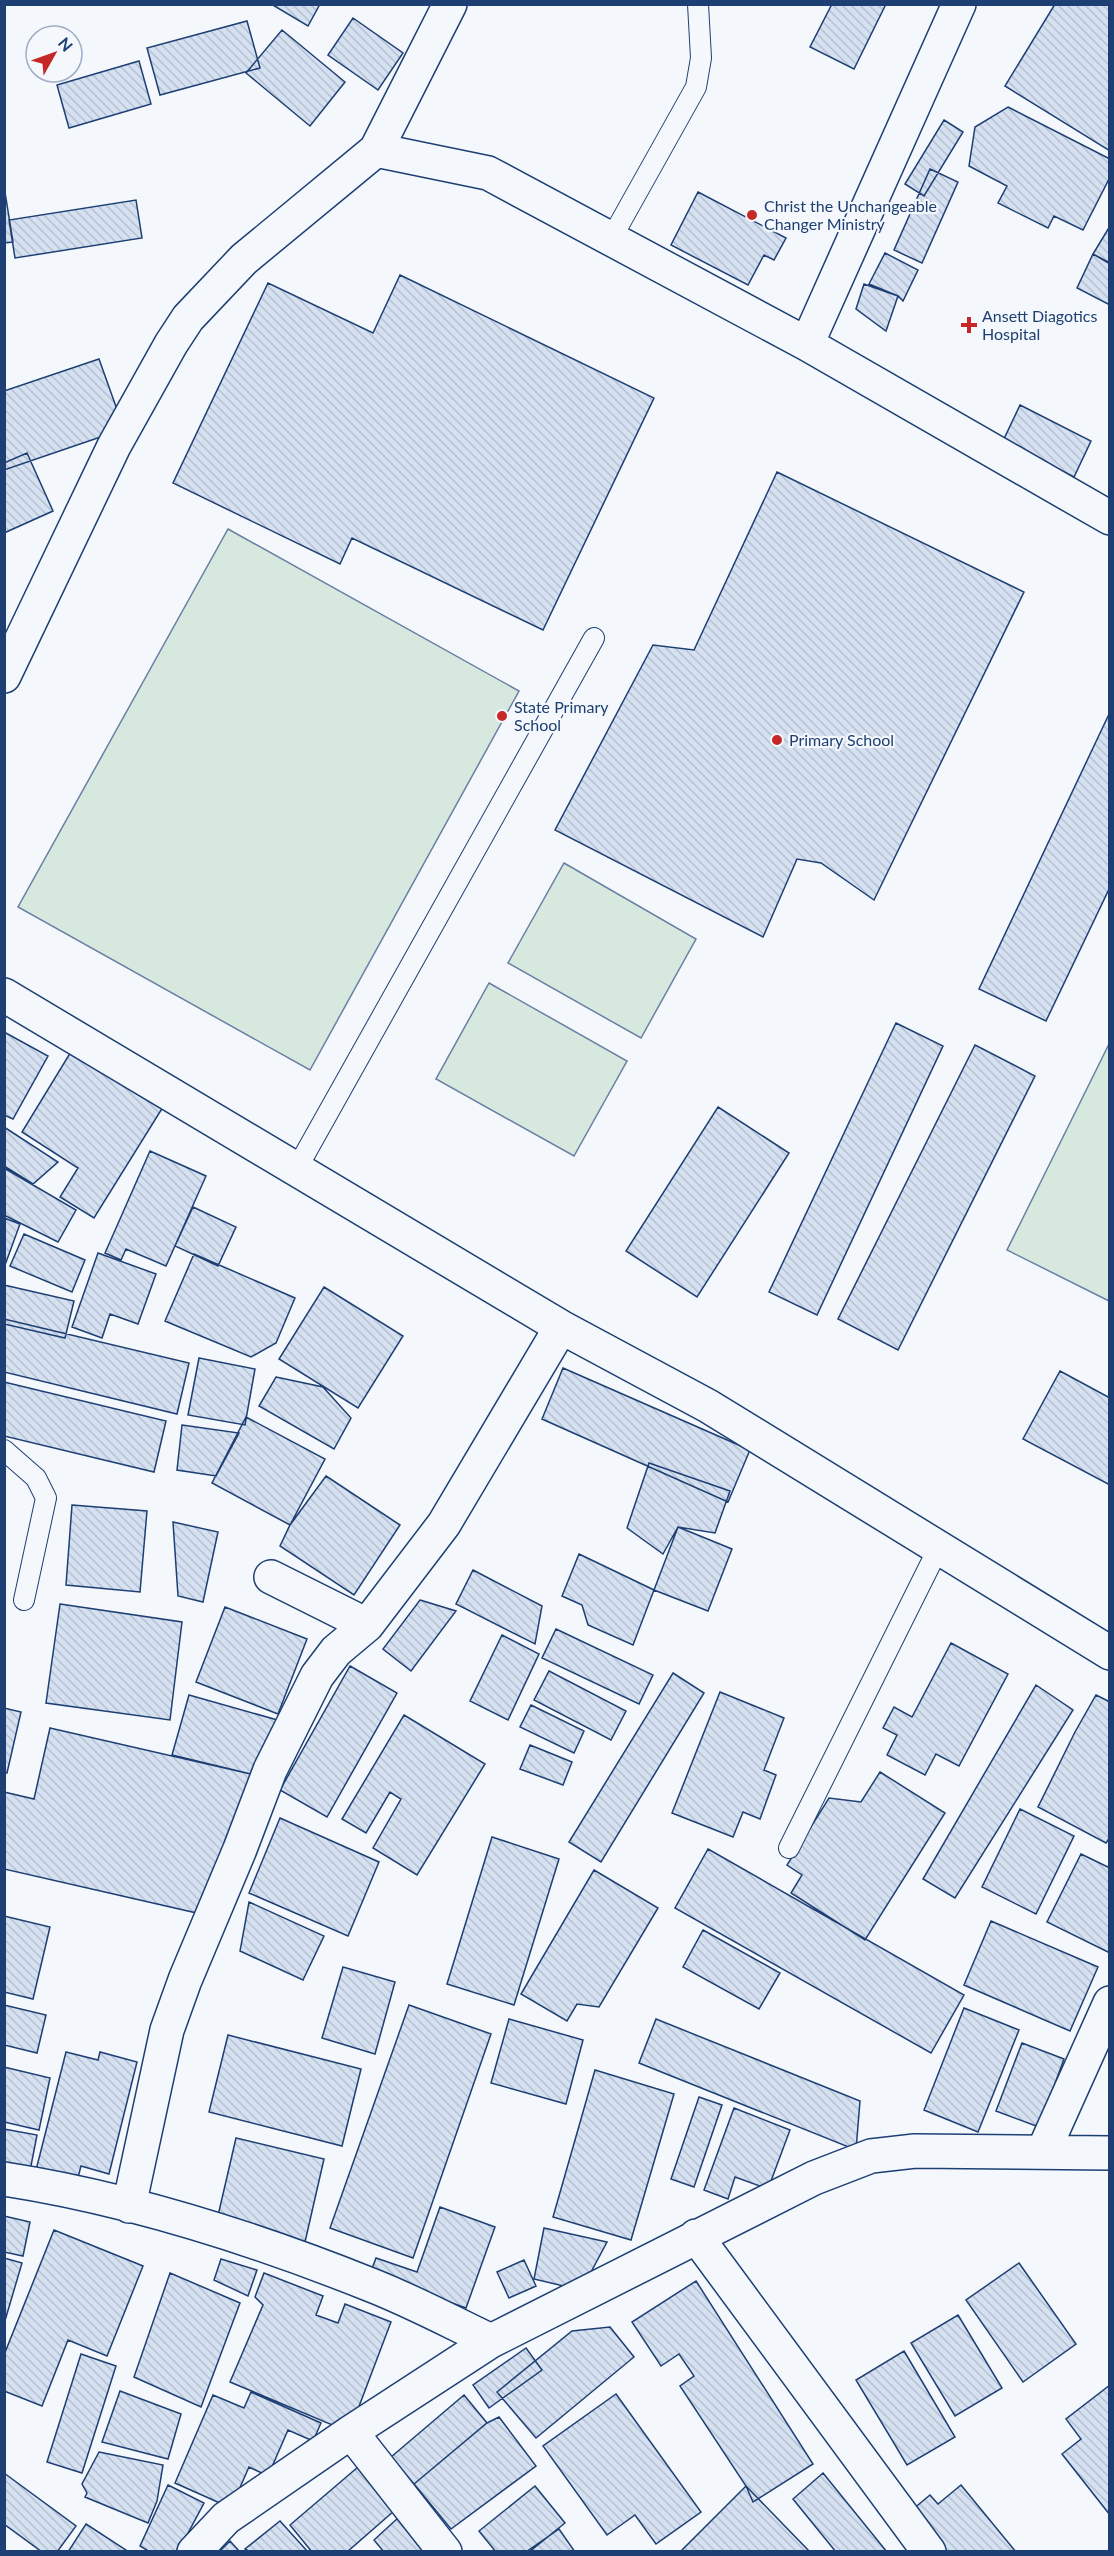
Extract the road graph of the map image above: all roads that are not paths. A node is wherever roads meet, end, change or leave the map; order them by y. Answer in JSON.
{"nodes":[{"id":1,"x":450,"y":4,"type":"edge"},
{"id":2,"x":698,"y":4,"type":"edge"},
{"id":3,"x":958,"y":4,"type":"edge"},
{"id":4,"x":376,"y":150,"type":"junction"},
{"id":5,"x":611,"y":239,"type":"junction"},
{"id":6,"x":807,"y":344,"type":"junction"},
{"id":7,"x":1110,"y":518,"type":"edge"},
{"id":8,"x":594,"y":638,"type":"dead end"},
{"id":9,"x":4,"y":676,"type":"edge"},
{"id":10,"x":4,"y":996,"type":"edge"},
{"id":11,"x":296,"y":1170,"type":"junction"},
{"id":12,"x":561,"y":1327,"type":"junction"},
{"id":13,"x":4,"y":1450,"type":"edge"},
{"id":14,"x":939,"y":1547,"type":"junction"},
{"id":15,"x":271,"y":1577,"type":"dead end"},
{"id":16,"x":24,"y":1600,"type":"dead end"},
{"id":17,"x":367,"y":1625,"type":"junction"},
{"id":18,"x":1110,"y":1653,"type":"edge"},
{"id":19,"x":789,"y":1848,"type":"dead end"},
{"id":20,"x":1110,"y":2002,"type":"edge"},
{"id":21,"x":1043,"y":2152,"type":"junction"},
{"id":22,"x":1110,"y":2153,"type":"edge"},
{"id":23,"x":4,"y":2179,"type":"edge"},
{"id":24,"x":129,"y":2206,"type":"junction"},
{"id":25,"x":696,"y":2236,"type":"junction"},
{"id":26,"x":491,"y":2341,"type":"junction"},
{"id":27,"x":351,"y":2432,"type":"junction"},
{"id":28,"x":194,"y":2552,"type":"edge"},
{"id":29,"x":445,"y":2552,"type":"edge"},
{"id":30,"x":929,"y":2552,"type":"edge"}],
"edges":[{"from":1,"to":4,"type":"street"},
{"from":2,"to":5,"type":"lane"},
{"from":3,"to":6,"type":"street"},
{"from":4,"to":5,"type":"street"},
{"from":4,"to":9,"type":"street"},
{"from":5,"to":6,"type":"street"},
{"from":6,"to":7,"type":"street"},
{"from":8,"to":11,"type":"lane"},
{"from":10,"to":11,"type":"street"},
{"from":11,"to":12,"type":"street"},
{"from":12,"to":14,"type":"street"},
{"from":12,"to":17,"type":"street"},
{"from":13,"to":16,"type":"lane"},
{"from":14,"to":18,"type":"street"},
{"from":14,"to":19,"type":"lane"},
{"from":15,"to":17,"type":"street"},
{"from":17,"to":24,"type":"street"},
{"from":20,"to":21,"type":"street"},
{"from":21,"to":22,"type":"street"},
{"from":21,"to":25,"type":"street"},
{"from":23,"to":24,"type":"street"},
{"from":24,"to":26,"type":"street"},
{"from":25,"to":26,"type":"street"},
{"from":25,"to":30,"type":"street"},
{"from":26,"to":27,"type":"street"},
{"from":27,"to":28,"type":"street"},
{"from":27,"to":29,"type":"street"}]}
